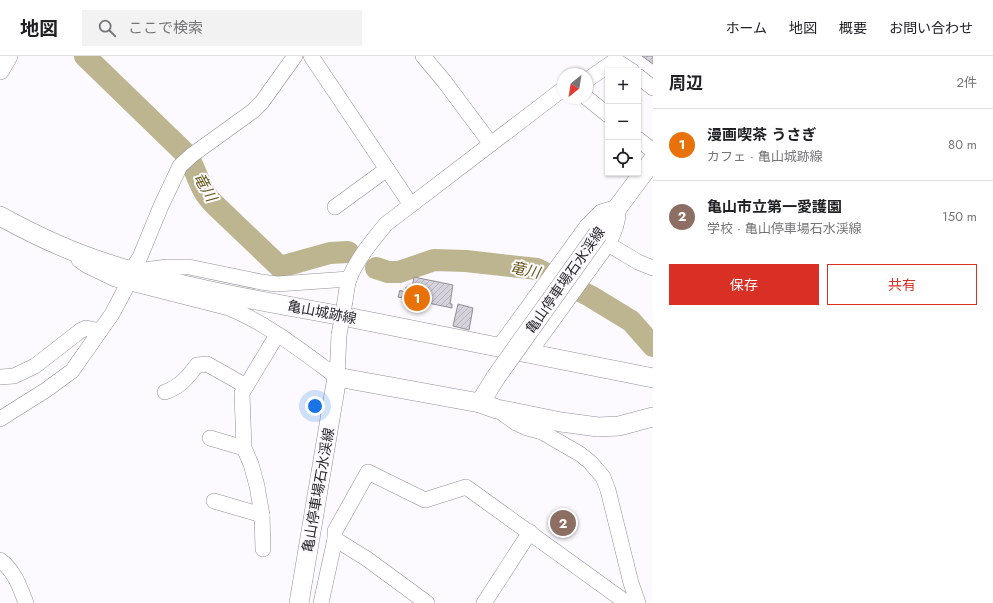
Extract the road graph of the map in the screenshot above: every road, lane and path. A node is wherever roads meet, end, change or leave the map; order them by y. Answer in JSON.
{"nodes":[{"id":1,"x":8,"y":56,"type":"edge"},
{"id":2,"x":295,"y":56,"type":"edge"},
{"id":3,"x":311,"y":56,"type":"edge"},
{"id":4,"x":423,"y":56,"type":"edge"},
{"id":5,"x":609,"y":59,"type":"edge"},
{"id":6,"x":627,"y":68,"type":"edge"},
{"id":7,"x":0,"y":70,"type":"edge"},
{"id":8,"x":593,"y":74,"type":"edge"},
{"id":9,"x":641,"y":78,"type":"edge"},
{"id":10,"x":653,"y":88,"type":"edge"},
{"id":11,"x":557,"y":94,"type":"edge"},
{"id":12,"x":593,"y":103,"type":"edge"},
{"id":13,"x":605,"y":113,"type":"edge"},
{"id":14,"x":639,"y":140,"type":"edge"},
{"id":15,"x":491,"y":144,"type":"junction"},
{"id":16,"x":653,"y":151,"type":"edge"},
{"id":17,"x":653,"y":160,"type":"edge"},
{"id":18,"x":387,"y":169,"type":"junction"},
{"id":19,"x":411,"y":205,"type":"junction"},
{"id":20,"x":335,"y":207,"type":"dead end"},
{"id":21,"x":618,"y":207,"type":"junction"},
{"id":22,"x":0,"y":216,"type":"edge"},
{"id":23,"x":603,"y":239,"type":"junction"},
{"id":24,"x":653,"y":268,"type":"edge"},
{"id":25,"x":130,"y":277,"type":"junction"},
{"id":26,"x":349,"y":279,"type":"junction"},
{"id":27,"x":100,"y":331,"type":"junction"},
{"id":28,"x":277,"y":335,"type":"junction"},
{"id":29,"x":499,"y":347,"type":"junction"},
{"id":30,"x":529,"y":353,"type":"junction"},
{"id":31,"x":0,"y":377,"type":"edge"},
{"id":32,"x":337,"y":378,"type":"junction"},
{"id":33,"x":653,"y":378,"type":"edge"},
{"id":34,"x":246,"y":386,"type":"junction"},
{"id":35,"x":165,"y":392,"type":"dead end"},
{"id":36,"x":488,"y":406,"type":"junction"},
{"id":37,"x":653,"y":416,"type":"edge"},
{"id":38,"x":0,"y":419,"type":"edge"},
{"id":39,"x":210,"y":438,"type":"dead end"},
{"id":40,"x":244,"y":448,"type":"junction"},
{"id":41,"x":214,"y":501,"type":"dead end"},
{"id":42,"x":262,"y":515,"type":"junction"},
{"id":43,"x":530,"y":532,"type":"junction"},
{"id":44,"x":335,"y":539,"type":"junction"},
{"id":45,"x":263,"y":548,"type":"dead end"},
{"id":46,"x":0,"y":560,"type":"edge"},
{"id":47,"x":26,"y":603,"type":"edge"},
{"id":48,"x":298,"y":603,"type":"edge"},
{"id":49,"x":322,"y":603,"type":"edge"},
{"id":50,"x":427,"y":603,"type":"edge"},
{"id":51,"x":484,"y":603,"type":"edge"},
{"id":52,"x":627,"y":603,"type":"edge"},
{"id":53,"x":638,"y":603,"type":"edge"}],
"edges":[{"from":1,"to":7,"type":"main road"},
{"from":2,"to":25,"type":"street"},
{"from":3,"to":18,"type":"street"},
{"from":4,"to":15,"type":"street"},
{"from":5,"to":6,"type":"street"},
{"from":5,"to":8,"type":"street"},
{"from":9,"to":10,"type":"street"},
{"from":11,"to":15,"type":"street"},
{"from":12,"to":13,"type":"street"},
{"from":14,"to":16,"type":"street"},
{"from":15,"to":19,"type":"street"},
{"from":17,"to":21,"type":"main road","name":"亀山停車場石水渓線"},
{"from":18,"to":19,"type":"street"},
{"from":18,"to":20,"type":"street"},
{"from":19,"to":26,"type":"street"},
{"from":21,"to":23,"type":"main road","name":"亀山停車場石水渓線"},
{"from":21,"to":29,"type":"street"},
{"from":22,"to":25,"type":"main road","name":"亀山城跡線"},
{"from":23,"to":24,"type":"street"},
{"from":23,"to":30,"type":"street"},
{"from":23,"to":36,"type":"main road","name":"亀山停車場石水渓線","bridge":true},
{"from":25,"to":26,"type":"street"},
{"from":25,"to":27,"type":"street"},
{"from":25,"to":28,"type":"street"},
{"from":25,"to":29,"type":"main road","name":"亀山城跡線"},
{"from":26,"to":32,"type":"street","bridge":true},
{"from":27,"to":31,"type":"street"},
{"from":27,"to":38,"type":"street"},
{"from":28,"to":32,"type":"street"},
{"from":28,"to":34,"type":"street"},
{"from":29,"to":30,"type":"main road","name":"亀山城跡線"},
{"from":30,"to":33,"type":"main road","name":"亀山城跡線"},
{"from":32,"to":36,"type":"main road"},
{"from":32,"to":48,"type":"main road","name":"亀山停車場石水渓線"},
{"from":34,"to":35,"type":"street"},
{"from":34,"to":40,"type":"street"},
{"from":36,"to":37,"type":"main road"},
{"from":36,"to":53,"type":"street"},
{"from":39,"to":40,"type":"street"},
{"from":40,"to":42,"type":"street"},
{"from":41,"to":42,"type":"street"},
{"from":42,"to":45,"type":"street"},
{"from":43,"to":44,"type":"street"},
{"from":43,"to":51,"type":"street"},
{"from":43,"to":52,"type":"street"},
{"from":44,"to":49,"type":"street"},
{"from":44,"to":50,"type":"street"},
{"from":46,"to":47,"type":"street"}]}
